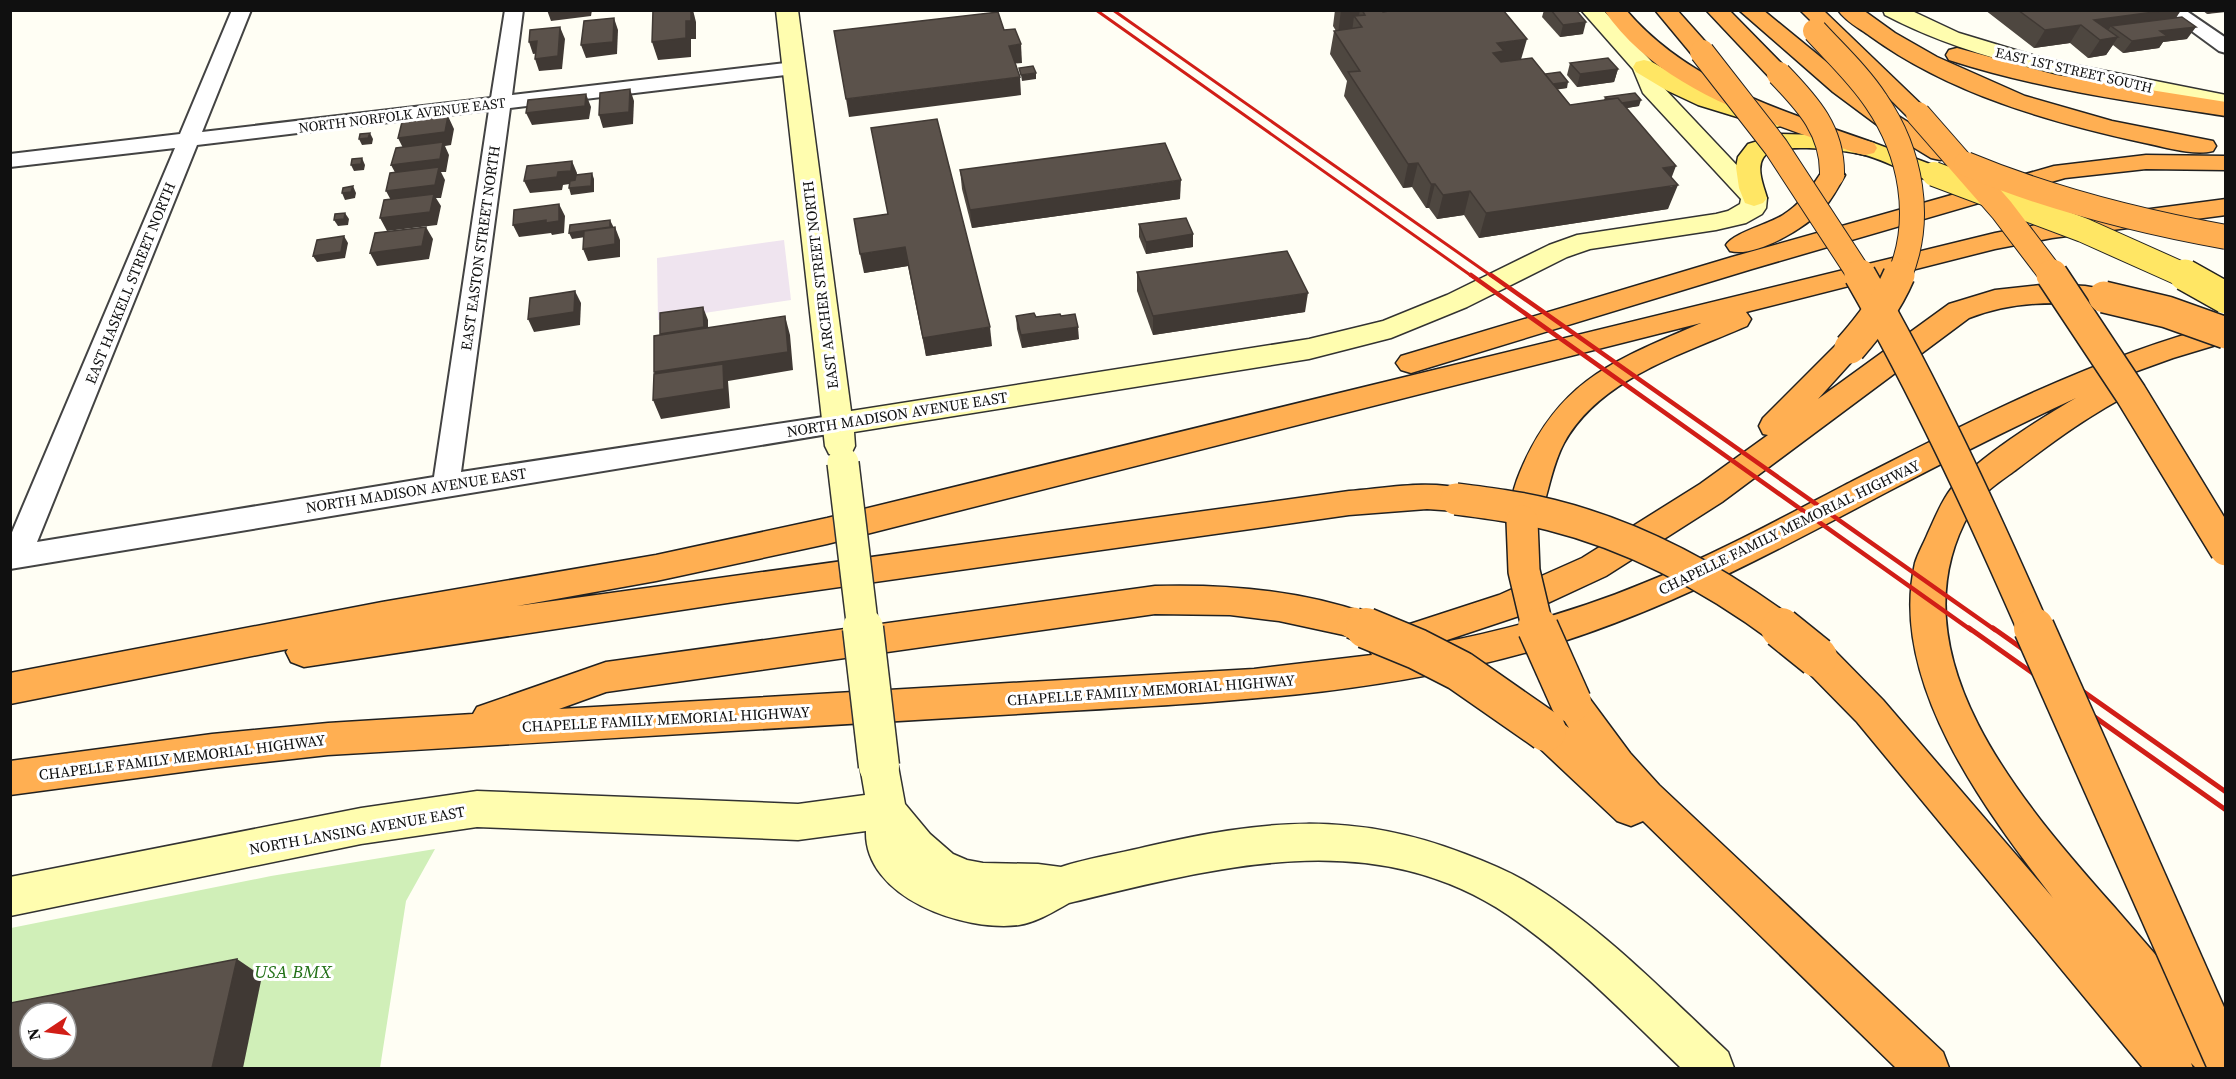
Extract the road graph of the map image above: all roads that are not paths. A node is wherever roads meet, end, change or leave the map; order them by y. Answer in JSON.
{"nodes":[{"id":1,"x":242,"y":10,"type":"edge"},
{"id":2,"x":514,"y":10,"type":"edge"},
{"id":3,"x":787,"y":10,"type":"edge"},
{"id":4,"x":1591,"y":10,"type":"edge"},
{"id":5,"x":1614,"y":10,"type":"edge"},
{"id":6,"x":1665,"y":10,"type":"edge"},
{"id":7,"x":1716,"y":10,"type":"edge"},
{"id":8,"x":1749,"y":10,"type":"edge"},
{"id":9,"x":1798,"y":10,"type":"edge"},
{"id":10,"x":1848,"y":10,"type":"edge"},
{"id":11,"x":1858,"y":10,"type":"edge"},
{"id":12,"x":1893,"y":10,"type":"edge"},
{"id":13,"x":1922,"y":10,"type":"edge"},
{"id":14,"x":2172,"y":10,"type":"edge"},
{"id":15,"x":1813,"y":21,"type":"edge"},
{"id":16,"x":1946,"y":36,"type":"junction"},
{"id":17,"x":2226,"y":47,"type":"edge"},
{"id":18,"x":1644,"y":67,"type":"junction"},
{"id":19,"x":794,"y":68,"type":"junction"},
{"id":20,"x":2226,"y":102,"type":"edge"},
{"id":21,"x":501,"y":103,"type":"junction"},
{"id":22,"x":2226,"y":109,"type":"edge"},
{"id":23,"x":188,"y":141,"type":"junction"},
{"id":24,"x":1865,"y":148,"type":"junction"},
{"id":25,"x":2225,"y":158,"type":"edge"},
{"id":26,"x":10,"y":161,"type":"edge"},
{"id":27,"x":1937,"y":164,"type":"junction"},
{"id":28,"x":1754,"y":198,"type":"junction"},
{"id":29,"x":2226,"y":207,"type":"edge"},
{"id":30,"x":2226,"y":237,"type":"edge"},
{"id":31,"x":1818,"y":284,"type":"junction"},
{"id":32,"x":2226,"y":298,"type":"edge"},
{"id":33,"x":2226,"y":334,"type":"edge"},
{"id":34,"x":1427,"y":359,"type":"junction"},
{"id":35,"x":837,"y":424,"type":"junction"},
{"id":36,"x":446,"y":485,"type":"junction"},
{"id":37,"x":1711,"y":493,"type":"junction"},
{"id":38,"x":827,"y":531,"type":"junction"},
{"id":39,"x":2226,"y":550,"type":"edge"},
{"id":40,"x":14,"y":557,"type":"edge"},
{"id":41,"x":1254,"y":684,"type":"junction"},
{"id":42,"x":10,"y":691,"type":"edge"},
{"id":43,"x":454,"y":730,"type":"junction"},
{"id":44,"x":10,"y":778,"type":"edge"},
{"id":45,"x":886,"y":810,"type":"junction"},
{"id":46,"x":10,"y":897,"type":"edge"},
{"id":47,"x":2226,"y":1061,"type":"edge"},
{"id":48,"x":1923,"y":1064,"type":"edge"},
{"id":49,"x":1712,"y":1068,"type":"edge"},
{"id":50,"x":2172,"y":1068,"type":"edge"},
{"id":51,"x":2225,"y":1068,"type":"edge"}],
"edges":[{"from":1,"to":23,"type":"street","name":"EAST HASKELL STREET NORTH"},
{"from":2,"to":21,"type":"street","name":"EAST EASTON STREET NORTH"},
{"from":3,"to":19,"type":"street","name":"EAST ARCHER STREET NORTH"},
{"from":4,"to":18,"type":"street"},
{"from":5,"to":24,"type":"highway"},
{"from":6,"to":47,"type":"highway","bridge":true},
{"from":7,"to":34,"type":"highway","bridge":true},
{"from":8,"to":27,"type":"highway"},
{"from":9,"to":15,"type":"highway"},
{"from":10,"to":25,"type":"highway"},
{"from":11,"to":22,"type":"highway"},
{"from":12,"to":16,"type":"street","name":"EAST 1ST STREET SOUTH"},
{"from":13,"to":16,"type":"street"},
{"from":14,"to":17,"type":"street"},
{"from":15,"to":37,"type":"highway","bridge":true},
{"from":15,"to":39,"type":"highway","bridge":true},
{"from":16,"to":20,"type":"street","name":"EAST 1ST STREET SOUTH"},
{"from":18,"to":24,"type":"main road"},
{"from":18,"to":28,"type":"street"},
{"from":19,"to":21,"type":"street","name":"NORTH NORFOLK AVENUE EAST"},
{"from":19,"to":35,"type":"street","name":"EAST ARCHER STREET NORTH"},
{"from":21,"to":23,"type":"street","name":"NORTH NORFOLK AVENUE EAST"},
{"from":21,"to":36,"type":"street","name":"EAST EASTON STREET NORTH"},
{"from":23,"to":26,"type":"street","name":"NORTH NORFOLK AVENUE EAST"},
{"from":23,"to":40,"type":"street","name":"EAST HASKELL STREET NORTH"},
{"from":24,"to":27,"type":"main road"},
{"from":24,"to":28,"type":"main road"},
{"from":25,"to":34,"type":"highway"},
{"from":27,"to":30,"type":"highway","bridge":true},
{"from":27,"to":32,"type":"main road","bridge":true},
{"from":28,"to":35,"type":"street","name":"NORTH MADISON AVENUE EAST"},
{"from":29,"to":31,"type":"highway"},
{"from":31,"to":38,"type":"highway"},
{"from":31,"to":48,"type":"highway","bridge":true},
{"from":33,"to":37,"type":"highway","bridge":true},
{"from":33,"to":41,"type":"highway","name":"CHAPELLE FAMILY MEMORIAL HIGHWAY"},
{"from":33,"to":51,"type":"highway"},
{"from":34,"to":38,"type":"highway"},
{"from":35,"to":36,"type":"street","name":"NORTH MADISON AVENUE EAST"},
{"from":35,"to":45,"type":"street","name":"EAST ARCHER STREET NORTH","bridge":true},
{"from":36,"to":40,"type":"street","name":"NORTH MADISON AVENUE EAST"},
{"from":37,"to":41,"type":"highway"},
{"from":38,"to":42,"type":"highway"},
{"from":41,"to":43,"type":"highway","name":"CHAPELLE FAMILY MEMORIAL HIGHWAY"},
{"from":42,"to":50,"type":"highway","bridge":true},
{"from":43,"to":44,"type":"highway","name":"CHAPELLE FAMILY MEMORIAL HIGHWAY"},
{"from":43,"to":48,"type":"highway","bridge":true},
{"from":45,"to":46,"type":"street","name":"NORTH LANSING AVENUE EAST"},
{"from":45,"to":49,"type":"street","name":"EAST ARCHER STREET NORTH"}]}
